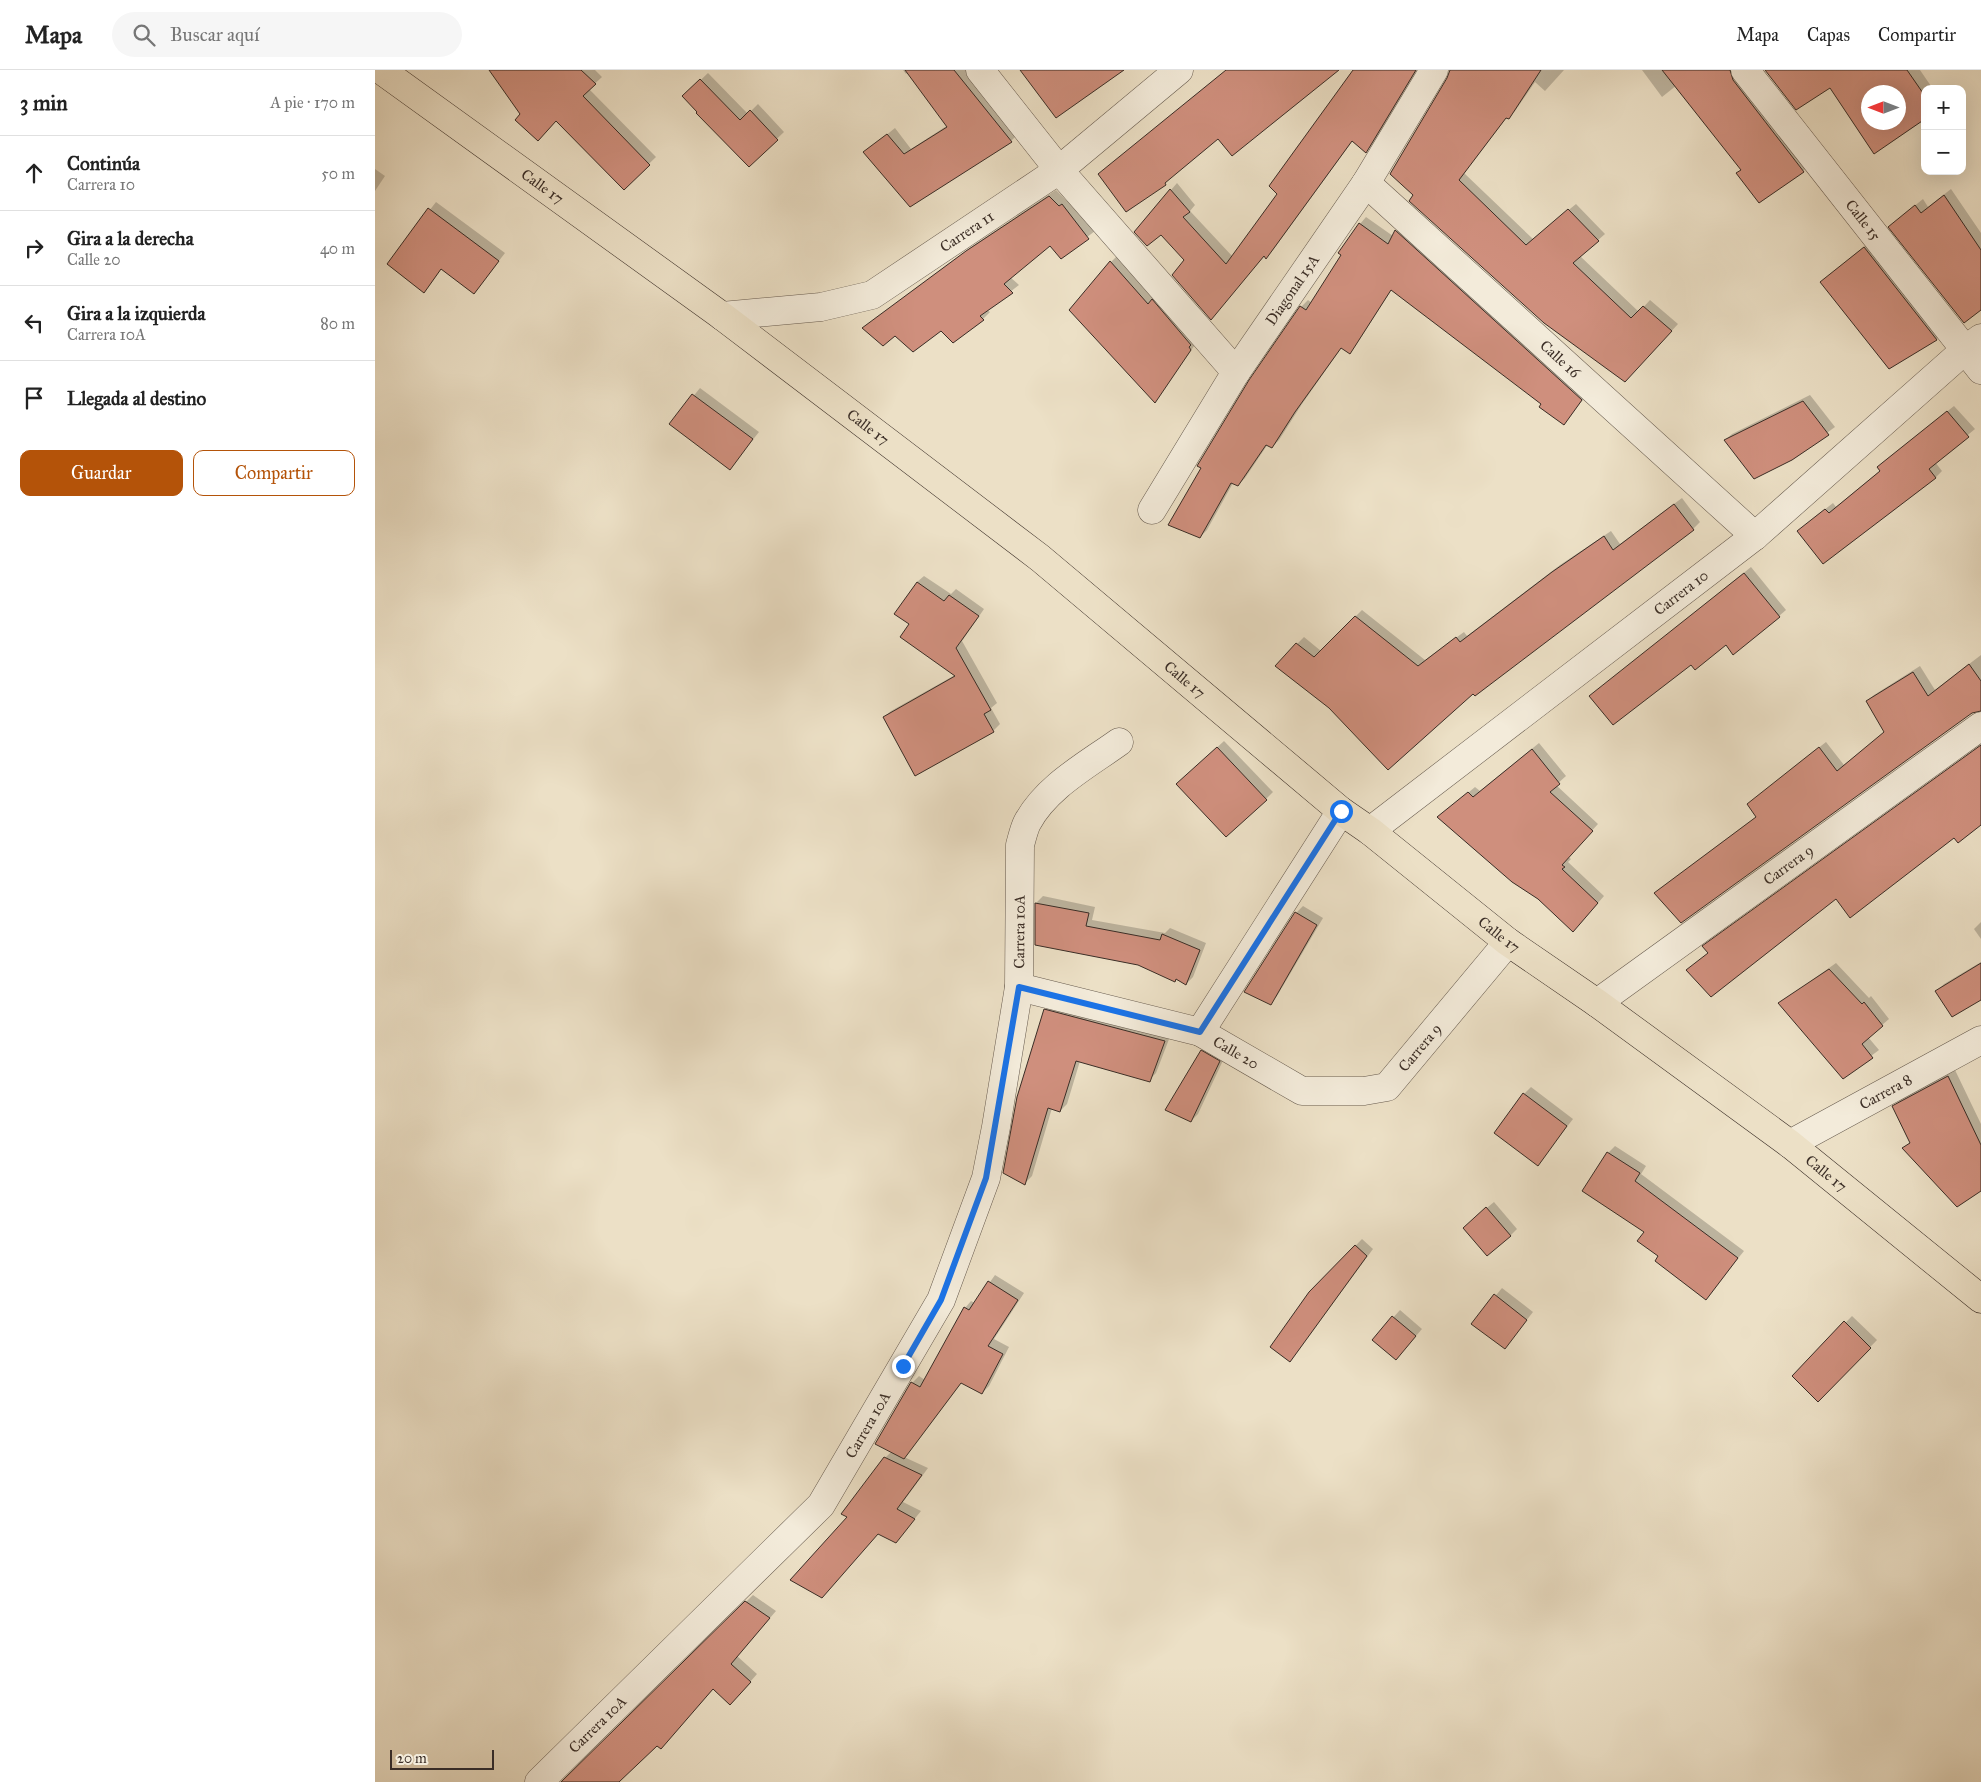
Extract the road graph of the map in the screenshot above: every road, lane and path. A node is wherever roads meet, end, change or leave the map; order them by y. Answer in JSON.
{"nodes":[{"id":1,"x":980,"y":70,"type":"edge"},
{"id":2,"x":1179,"y":70,"type":"edge"},
{"id":3,"x":1434,"y":70,"type":"edge"},
{"id":4,"x":1745,"y":70,"type":"edge"},
{"id":5,"x":394,"y":73,"type":"edge"},
{"id":6,"x":1059,"y":170,"type":"junction"},
{"id":7,"x":1366,"y":183,"type":"junction"},
{"id":8,"x":722,"y":316,"type":"junction"},
{"id":9,"x":1975,"y":353,"type":"edge"},
{"id":10,"x":1236,"y":372,"type":"junction"},
{"id":11,"x":1152,"y":510,"type":"dead end"},
{"id":12,"x":1755,"y":536,"type":"junction"},
{"id":13,"x":1981,"y":726,"type":"edge"},
{"id":14,"x":1119,"y":742,"type":"dead end"},
{"id":15,"x":1341,"y":811,"type":"junction"},
{"id":16,"x":1370,"y":831,"type":"junction"},
{"id":17,"x":1508,"y":942,"type":"junction"},
{"id":18,"x":1019,"y":987,"type":"junction"},
{"id":19,"x":1597,"y":1003,"type":"junction"},
{"id":20,"x":1200,"y":1032,"type":"junction"},
{"id":21,"x":1981,"y":1040,"type":"edge"},
{"id":22,"x":1302,"y":1090,"type":"joint"},
{"id":23,"x":1790,"y":1144,"type":"junction"},
{"id":24,"x":1981,"y":1299,"type":"edge"},
{"id":25,"x":539,"y":1782,"type":"edge"}],
"edges":[{"from":1,"to":6,"type":"street"},
{"from":2,"to":6,"type":"street","name":"Carrera 11"},
{"from":3,"to":7,"type":"street","name":"Diagonal 15A"},
{"from":4,"to":9,"type":"street","name":"Calle 15"},
{"from":5,"to":8,"type":"highway","name":"Calle 17"},
{"from":6,"to":8,"type":"street","name":"Carrera 11"},
{"from":6,"to":10,"type":"street"},
{"from":7,"to":10,"type":"street","name":"Diagonal 15A"},
{"from":7,"to":12,"type":"street","name":"Calle 16"},
{"from":8,"to":15,"type":"highway","name":"Calle 17"},
{"from":9,"to":12,"type":"street","name":"Carrera 10"},
{"from":10,"to":11,"type":"street","name":"Diagonal 15A"},
{"from":12,"to":16,"type":"street","name":"Carrera 10"},
{"from":13,"to":19,"type":"street","name":"Carrera 9"},
{"from":14,"to":18,"type":"street","name":"Carrera 10A"},
{"from":15,"to":16,"type":"highway","name":"Calle 17"},
{"from":15,"to":20,"type":"street"},
{"from":16,"to":17,"type":"highway","name":"Calle 17"},
{"from":17,"to":19,"type":"highway","name":"Calle 17"},
{"from":17,"to":22,"type":"street","name":"Carrera 9"},
{"from":18,"to":20,"type":"street","name":"Calle 20"},
{"from":18,"to":25,"type":"street","name":"Carrera 10A"},
{"from":19,"to":23,"type":"highway","name":"Calle 17"},
{"from":20,"to":22,"type":"street","name":"Calle 20"},
{"from":21,"to":23,"type":"street","name":"Carrera 8"},
{"from":23,"to":24,"type":"highway","name":"Calle 17"}]}
